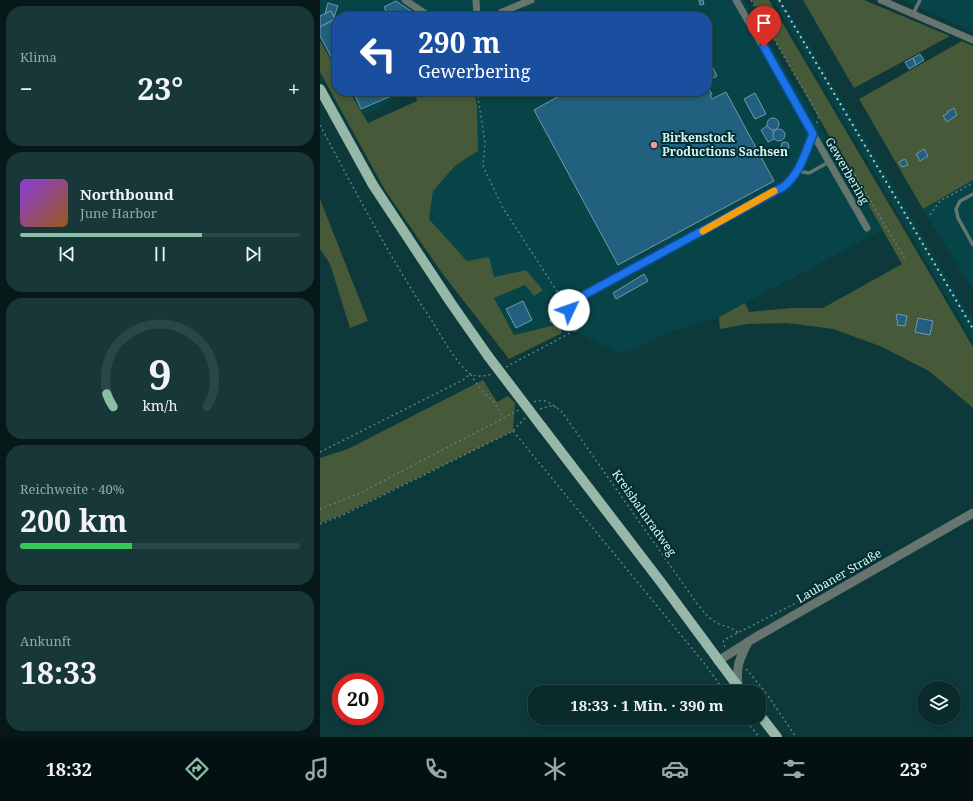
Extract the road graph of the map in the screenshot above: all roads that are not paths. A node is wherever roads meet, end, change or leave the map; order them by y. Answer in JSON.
{"nodes":[{"id":1,"x":405,"y":0,"type":"edge"},
{"id":2,"x":476,"y":0,"type":"edge"},
{"id":3,"x":531,"y":0,"type":"edge"},
{"id":4,"x":736,"y":0,"type":"edge"},
{"id":5,"x":881,"y":0,"type":"edge"},
{"id":6,"x":920,"y":0,"type":"edge"},
{"id":7,"x":423,"y":12,"type":"edge"},
{"id":8,"x":477,"y":12,"type":"edge"},
{"id":9,"x":502,"y":12,"type":"edge"},
{"id":10,"x":913,"y":14,"type":"junction"},
{"id":11,"x":973,"y":40,"type":"edge"},
{"id":12,"x":320,"y":89,"type":"edge"},
{"id":13,"x":813,"y":134,"type":"junction"},
{"id":14,"x":829,"y":162,"type":"junction"},
{"id":15,"x":798,"y":171,"type":"junction"},
{"id":16,"x":973,"y":194,"type":"edge"},
{"id":17,"x":867,"y":228,"type":"dead end"},
{"id":18,"x":973,"y":245,"type":"edge"},
{"id":19,"x":578,"y":302,"type":"junction"},
{"id":20,"x":551,"y":321,"type":"dead end"},
{"id":21,"x":575,"y":330,"type":"dead end"},
{"id":22,"x":973,"y":513,"type":"edge"},
{"id":23,"x":749,"y":641,"type":"junction"},
{"id":24,"x":718,"y":661,"type":"junction"},
{"id":25,"x":737,"y":685,"type":"edge"},
{"id":26,"x":739,"y":685,"type":"edge"},
{"id":27,"x":766,"y":723,"type":"edge"},
{"id":28,"x":777,"y":737,"type":"edge"}],
"edges":[{"from":1,"to":7,"type":"street"},
{"from":2,"to":8,"type":"street"},
{"from":3,"to":9,"type":"street"},
{"from":4,"to":13,"type":"street","name":"Gewerbering"},
{"from":5,"to":10,"type":"street"},
{"from":6,"to":10,"type":"lane"},
{"from":10,"to":11,"type":"street"},
{"from":12,"to":24,"type":"main road","bridge":true},
{"from":13,"to":14,"type":"street","name":"Gewerbering"},
{"from":13,"to":15,"type":"lane"},
{"from":14,"to":15,"type":"lane"},
{"from":14,"to":17,"type":"street","name":"Gewerbering"},
{"from":15,"to":19,"type":"lane"},
{"from":16,"to":18,"type":"lane"},
{"from":19,"to":20,"type":"lane"},
{"from":19,"to":21,"type":"lane"},
{"from":22,"to":23,"type":"street","name":"Laubaner Straße"},
{"from":23,"to":24,"type":"street","name":"Laubaner Straße"},
{"from":23,"to":26,"type":"street"},
{"from":24,"to":25,"type":"main road"},
{"from":27,"to":28,"type":"main road"}]}
